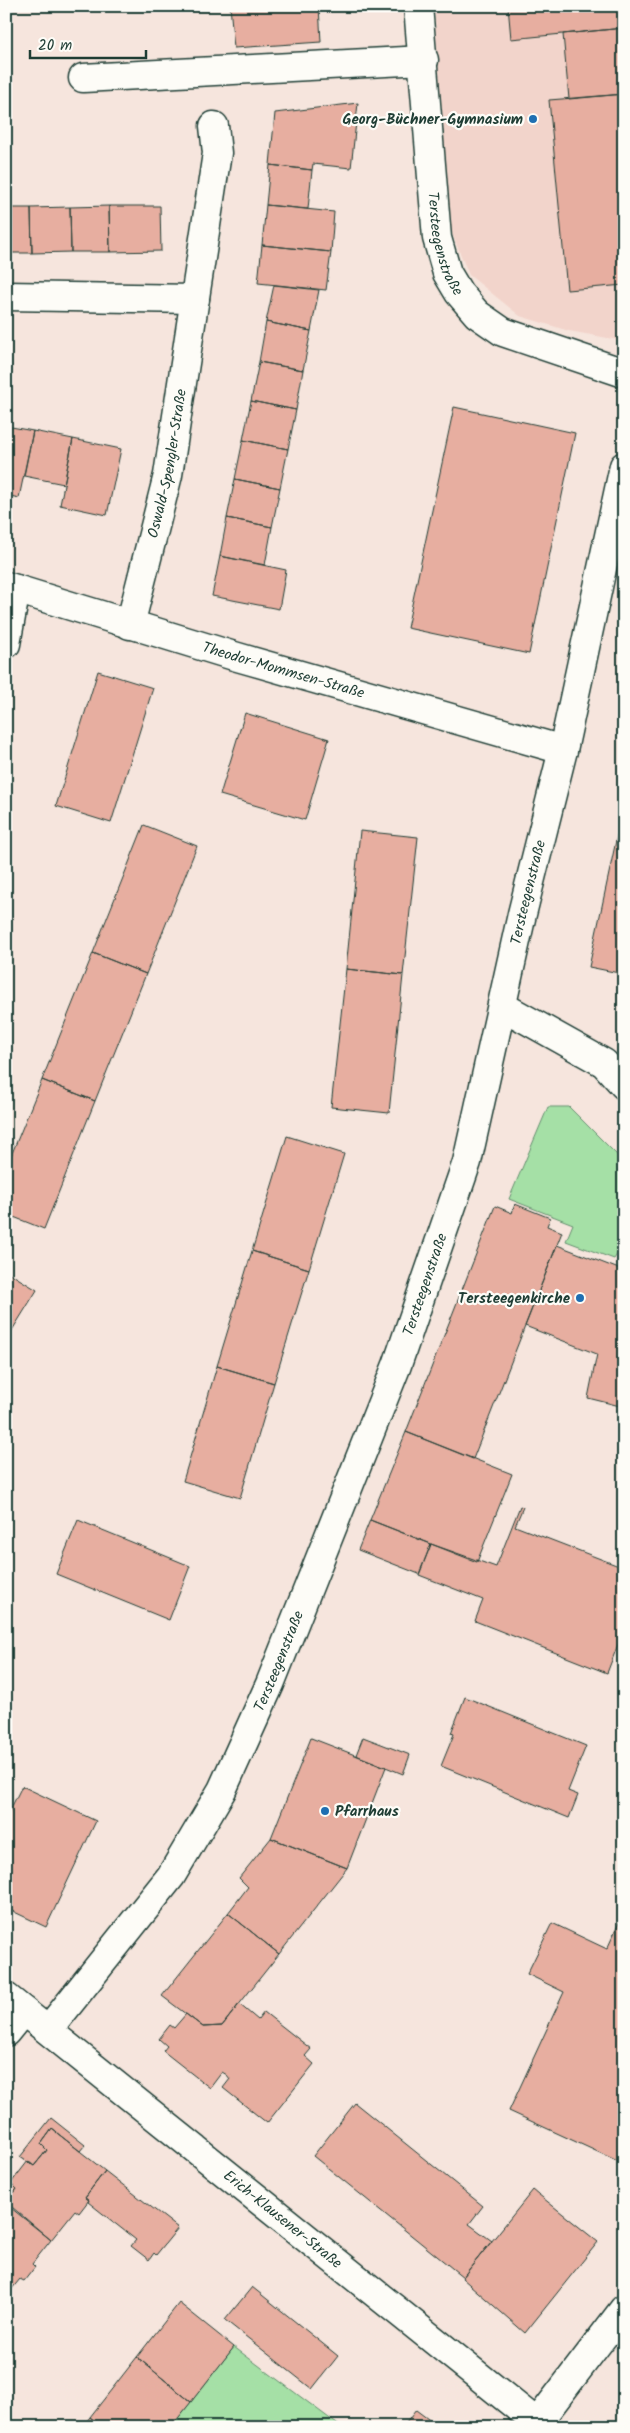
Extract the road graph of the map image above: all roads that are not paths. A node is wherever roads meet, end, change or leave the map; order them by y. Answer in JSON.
{"nodes":[{"id":1,"x":418,"y":6,"type":"edge"},
{"id":2,"x":424,"y":60,"type":"junction"},
{"id":3,"x":83,"y":78,"type":"dead end"},
{"id":4,"x":214,"y":126,"type":"dead end"},
{"id":5,"x":6,"y":296,"type":"edge"},
{"id":6,"x":195,"y":298,"type":"junction"},
{"id":7,"x":624,"y":373,"type":"edge"},
{"id":8,"x":624,"y":466,"type":"edge"},
{"id":9,"x":11,"y":587,"type":"edge"},
{"id":10,"x":130,"y":625,"type":"junction"},
{"id":11,"x":6,"y":644,"type":"edge"},
{"id":12,"x":563,"y":750,"type":"junction"},
{"id":13,"x":502,"y":1006,"type":"junction"},
{"id":14,"x":624,"y":1085,"type":"edge"},
{"id":15,"x":15,"y":2004,"type":"edge"},
{"id":16,"x":48,"y":2030,"type":"junction"},
{"id":17,"x":6,"y":2032,"type":"edge"},
{"id":18,"x":624,"y":2309,"type":"edge"},
{"id":19,"x":539,"y":2425,"type":"edge"}],
"edges":[{"from":1,"to":2,"type":"street","name":"Tersteegenstraße"},
{"from":2,"to":3,"type":"street"},
{"from":2,"to":7,"type":"street","name":"Tersteegenstraße"},
{"from":4,"to":6,"type":"street","name":"Oswald-Spengler-Straße"},
{"from":5,"to":6,"type":"street"},
{"from":6,"to":10,"type":"street","name":"Oswald-Spengler-Straße"},
{"from":8,"to":12,"type":"street","name":"Tersteegenstraße"},
{"from":9,"to":10,"type":"street","name":"Theodor-Mommsen-Straße"},
{"from":9,"to":11,"type":"street"},
{"from":10,"to":12,"type":"street","name":"Theodor-Mommsen-Straße"},
{"from":12,"to":13,"type":"street","name":"Tersteegenstraße"},
{"from":13,"to":14,"type":"street"},
{"from":13,"to":16,"type":"street","name":"Tersteegenstraße"},
{"from":15,"to":16,"type":"street","name":"Erich-Klausener-Straße"},
{"from":15,"to":17,"type":"street","name":"Erich-Klausener-Straße"},
{"from":16,"to":19,"type":"street","name":"Erich-Klausener-Straße"},
{"from":18,"to":19,"type":"street"}]}
